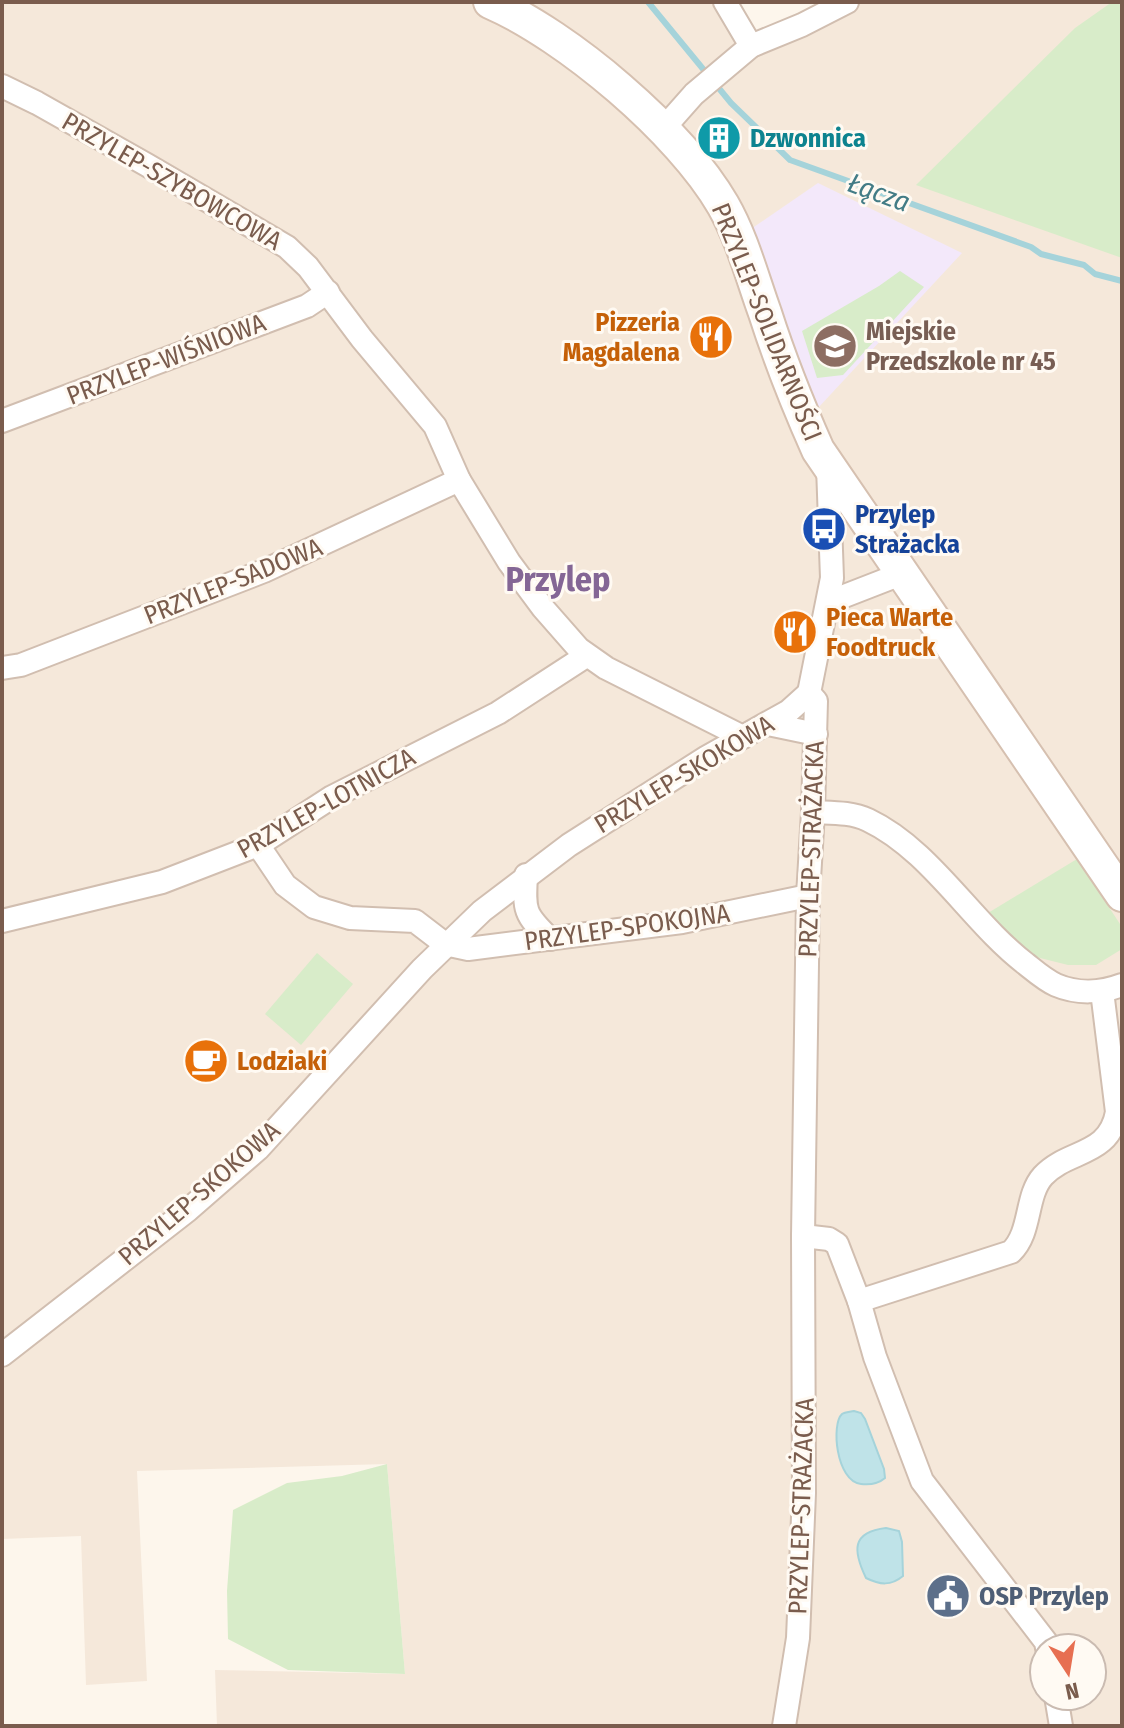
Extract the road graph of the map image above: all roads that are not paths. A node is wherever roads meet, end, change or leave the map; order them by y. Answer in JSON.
{"nodes":[{"id":1,"x":490,"y":2,"type":"edge"},
{"id":2,"x":725,"y":2,"type":"edge"},
{"id":3,"x":847,"y":2,"type":"edge"},
{"id":4,"x":751,"y":46,"type":"junction"},
{"id":5,"x":2,"y":87,"type":"edge"},
{"id":6,"x":663,"y":129,"type":"junction"},
{"id":7,"x":328,"y":292,"type":"junction"},
{"id":8,"x":2,"y":421,"type":"edge"},
{"id":9,"x":828,"y":466,"type":"junction"},
{"id":10,"x":459,"y":480,"type":"junction"},
{"id":11,"x":901,"y":574,"type":"junction"},
{"id":12,"x":829,"y":602,"type":"junction"},
{"id":13,"x":586,"y":656,"type":"junction"},
{"id":14,"x":2,"y":668,"type":"edge"},
{"id":15,"x":809,"y":693,"type":"junction"},
{"id":16,"x":768,"y":724,"type":"junction"},
{"id":17,"x":816,"y":734,"type":"junction"},
{"id":18,"x":743,"y":737,"type":"junction"},
{"id":19,"x":813,"y":812,"type":"junction"},
{"id":20,"x":258,"y":845,"type":"junction"},
{"id":21,"x":526,"y":875,"type":"junction"},
{"id":22,"x":1122,"y":895,"type":"edge"},
{"id":23,"x":808,"y":896,"type":"junction"},
{"id":24,"x":2,"y":921,"type":"edge"},
{"id":25,"x":550,"y":939,"type":"junction"},
{"id":26,"x":445,"y":944,"type":"junction"},
{"id":27,"x":1112,"y":988,"type":"edge"},
{"id":28,"x":1114,"y":1143,"type":"edge"},
{"id":29,"x":803,"y":1236,"type":"junction"},
{"id":30,"x":859,"y":1301,"type":"junction"},
{"id":31,"x":2,"y":1355,"type":"edge"},
{"id":32,"x":1038,"y":1632,"type":"edge"},
{"id":33,"x":784,"y":1726,"type":"edge"}],
"edges":[{"from":1,"to":6,"type":"main road","name":"PRZYLEP-SOLIDARNOŚCI"},
{"from":2,"to":4,"type":"street"},
{"from":3,"to":4,"type":"street"},
{"from":4,"to":6,"type":"street"},
{"from":5,"to":7,"type":"street","name":"PRZYLEP-SZYBOWCOWA"},
{"from":6,"to":9,"type":"main road","name":"PRZYLEP-SOLIDARNOŚCI"},
{"from":7,"to":8,"type":"street","name":"PRZYLEP-WIŚNIOWA"},
{"from":7,"to":10,"type":"street","name":"PRZYLEP-SZYBOWCOWA"},
{"from":9,"to":11,"type":"main road","name":"PRZYLEP-SOLIDARNOŚCI"},
{"from":9,"to":12,"type":"street","name":"PRZYLEP-STRAŻACKA"},
{"from":10,"to":13,"type":"street","name":"PRZYLEP-SZYBOWCOWA"},
{"from":10,"to":14,"type":"street","name":"PRZYLEP-SADOWA"},
{"from":11,"to":12,"type":"street"},
{"from":11,"to":22,"type":"main road","name":"PRZYLEP-SOLIDARNOŚCI"},
{"from":12,"to":15,"type":"street","name":"PRZYLEP-STRAŻACKA"},
{"from":13,"to":18,"type":"street","name":"PRZYLEP-SZYBOWCOWA"},
{"from":13,"to":20,"type":"street","name":"PRZYLEP-LOTNICZA"},
{"from":15,"to":16,"type":"street","name":"PRZYLEP-SKOKOWA"},
{"from":15,"to":17,"type":"street","name":"PRZYLEP-STRAŻACKA"},
{"from":16,"to":17,"type":"street"},
{"from":16,"to":18,"type":"street","name":"PRZYLEP-SKOKOWA"},
{"from":17,"to":19,"type":"street","name":"PRZYLEP-STRAŻACKA"},
{"from":18,"to":21,"type":"street","name":"PRZYLEP-SKOKOWA"},
{"from":19,"to":23,"type":"street","name":"PRZYLEP-STRAŻACKA"},
{"from":19,"to":27,"type":"street"},
{"from":20,"to":24,"type":"street","name":"PRZYLEP-LOTNICZA"},
{"from":20,"to":26,"type":"street"},
{"from":21,"to":25,"type":"street"},
{"from":21,"to":26,"type":"street","name":"PRZYLEP-SKOKOWA"},
{"from":23,"to":25,"type":"street","name":"PRZYLEP-SPOKOJNA"},
{"from":23,"to":29,"type":"street","name":"PRZYLEP-STRAŻACKA"},
{"from":25,"to":26,"type":"street","name":"PRZYLEP-SPOKOJNA"},
{"from":26,"to":31,"type":"street","name":"PRZYLEP-SKOKOWA"},
{"from":27,"to":28,"type":"street"},
{"from":28,"to":30,"type":"street"},
{"from":29,"to":30,"type":"street"},
{"from":29,"to":33,"type":"street","name":"PRZYLEP-STRAŻACKA"},
{"from":30,"to":32,"type":"street"}]}
